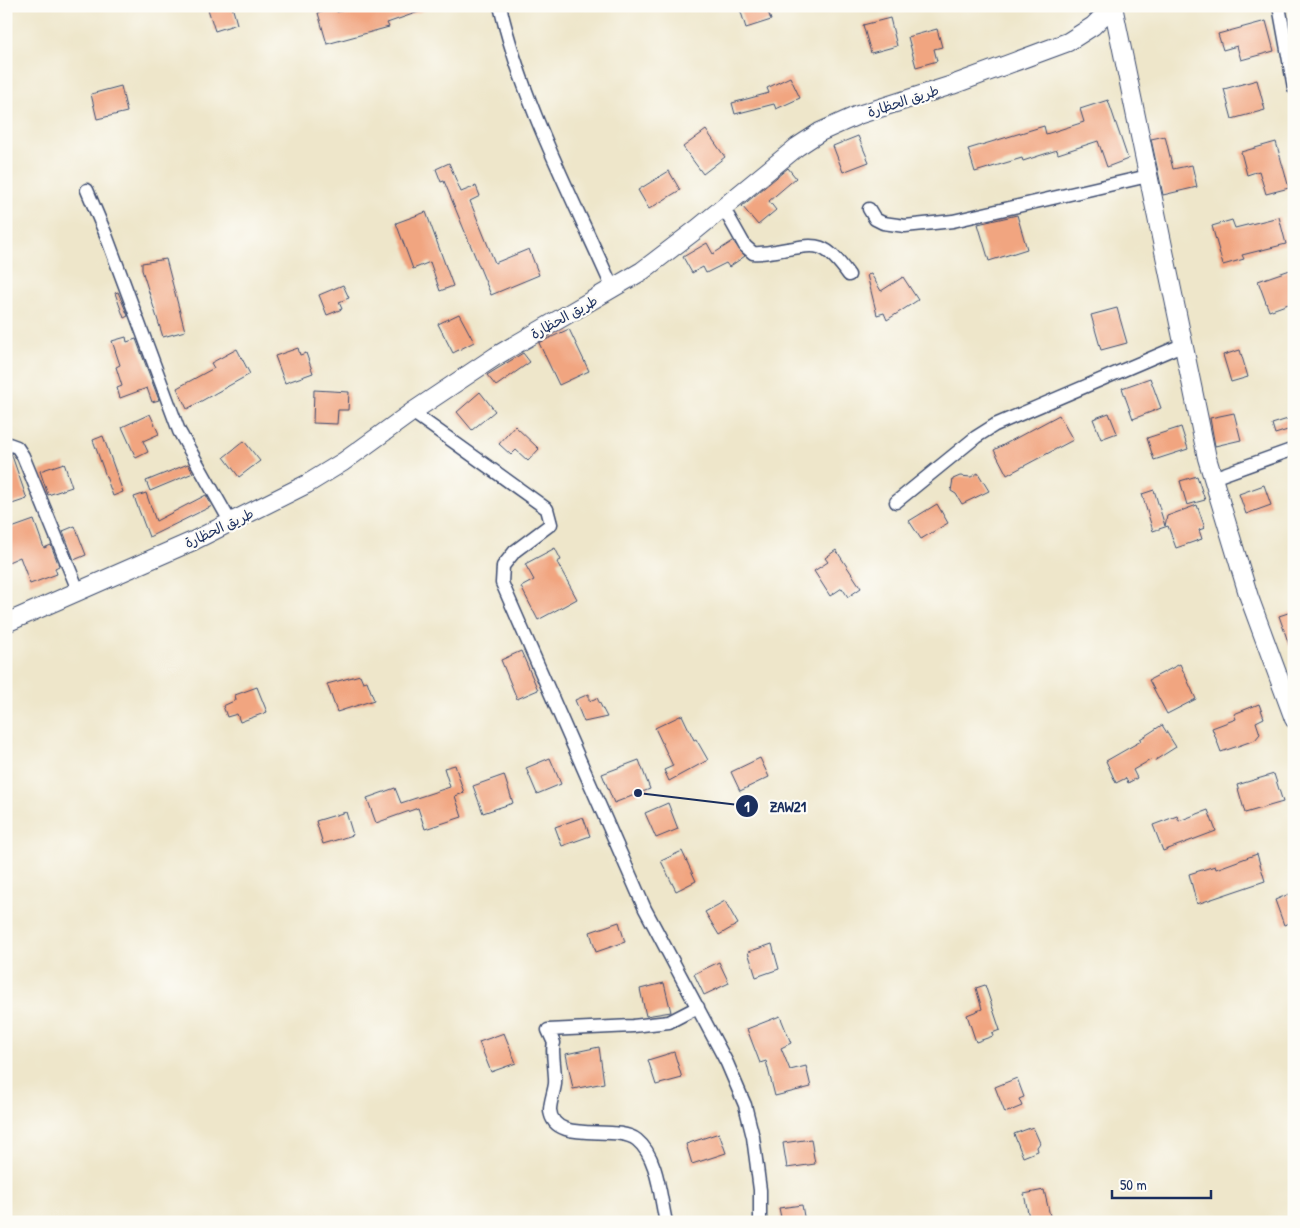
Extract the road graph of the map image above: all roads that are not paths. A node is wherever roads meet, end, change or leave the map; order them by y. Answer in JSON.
{"nodes":[{"id":1,"x":500,"y":6,"type":"edge"},
{"id":2,"x":1113,"y":6,"type":"edge"},
{"id":3,"x":1279,"y":6,"type":"edge"},
{"id":4,"x":1294,"y":88,"type":"edge"},
{"id":5,"x":1148,"y":176,"type":"junction"},
{"id":6,"x":87,"y":190,"type":"dead end"},
{"id":7,"x":723,"y":207,"type":"junction"},
{"id":8,"x":869,"y":209,"type":"dead end"},
{"id":9,"x":848,"y":275,"type":"dead end"},
{"id":10,"x":613,"y":289,"type":"junction"},
{"id":11,"x":1182,"y":345,"type":"junction"},
{"id":12,"x":412,"y":412,"type":"junction"},
{"id":13,"x":6,"y":443,"type":"edge"},
{"id":14,"x":1294,"y":449,"type":"edge"},
{"id":15,"x":1213,"y":478,"type":"junction"},
{"id":16,"x":896,"y":502,"type":"dead end"},
{"id":17,"x":231,"y":523,"type":"junction"},
{"id":18,"x":78,"y":590,"type":"junction"},
{"id":19,"x":6,"y":623,"type":"edge"},
{"id":20,"x":1294,"y":719,"type":"edge"},
{"id":21,"x":698,"y":1007,"type":"junction"},
{"id":22,"x":666,"y":1222,"type":"edge"},
{"id":23,"x":760,"y":1222,"type":"edge"}],
"edges":[{"from":1,"to":10,"type":"street"},
{"from":2,"to":5,"type":"street"},
{"from":2,"to":7,"type":"street","name":"طريق الحظارة"},
{"from":3,"to":4,"type":"street"},
{"from":5,"to":8,"type":"street"},
{"from":5,"to":11,"type":"street"},
{"from":6,"to":17,"type":"street"},
{"from":7,"to":9,"type":"street"},
{"from":7,"to":10,"type":"street","name":"طريق الحظارة"},
{"from":10,"to":12,"type":"street","name":"طريق الحظارة"},
{"from":11,"to":15,"type":"street"},
{"from":11,"to":16,"type":"street"},
{"from":12,"to":17,"type":"street","name":"طريق الحظارة"},
{"from":12,"to":21,"type":"street"},
{"from":13,"to":18,"type":"street"},
{"from":14,"to":15,"type":"street"},
{"from":15,"to":20,"type":"street"},
{"from":17,"to":18,"type":"street","name":"طريق الحظارة"},
{"from":18,"to":19,"type":"street","name":"طريق الحظارة"},
{"from":21,"to":22,"type":"street"},
{"from":21,"to":23,"type":"street"}]}
